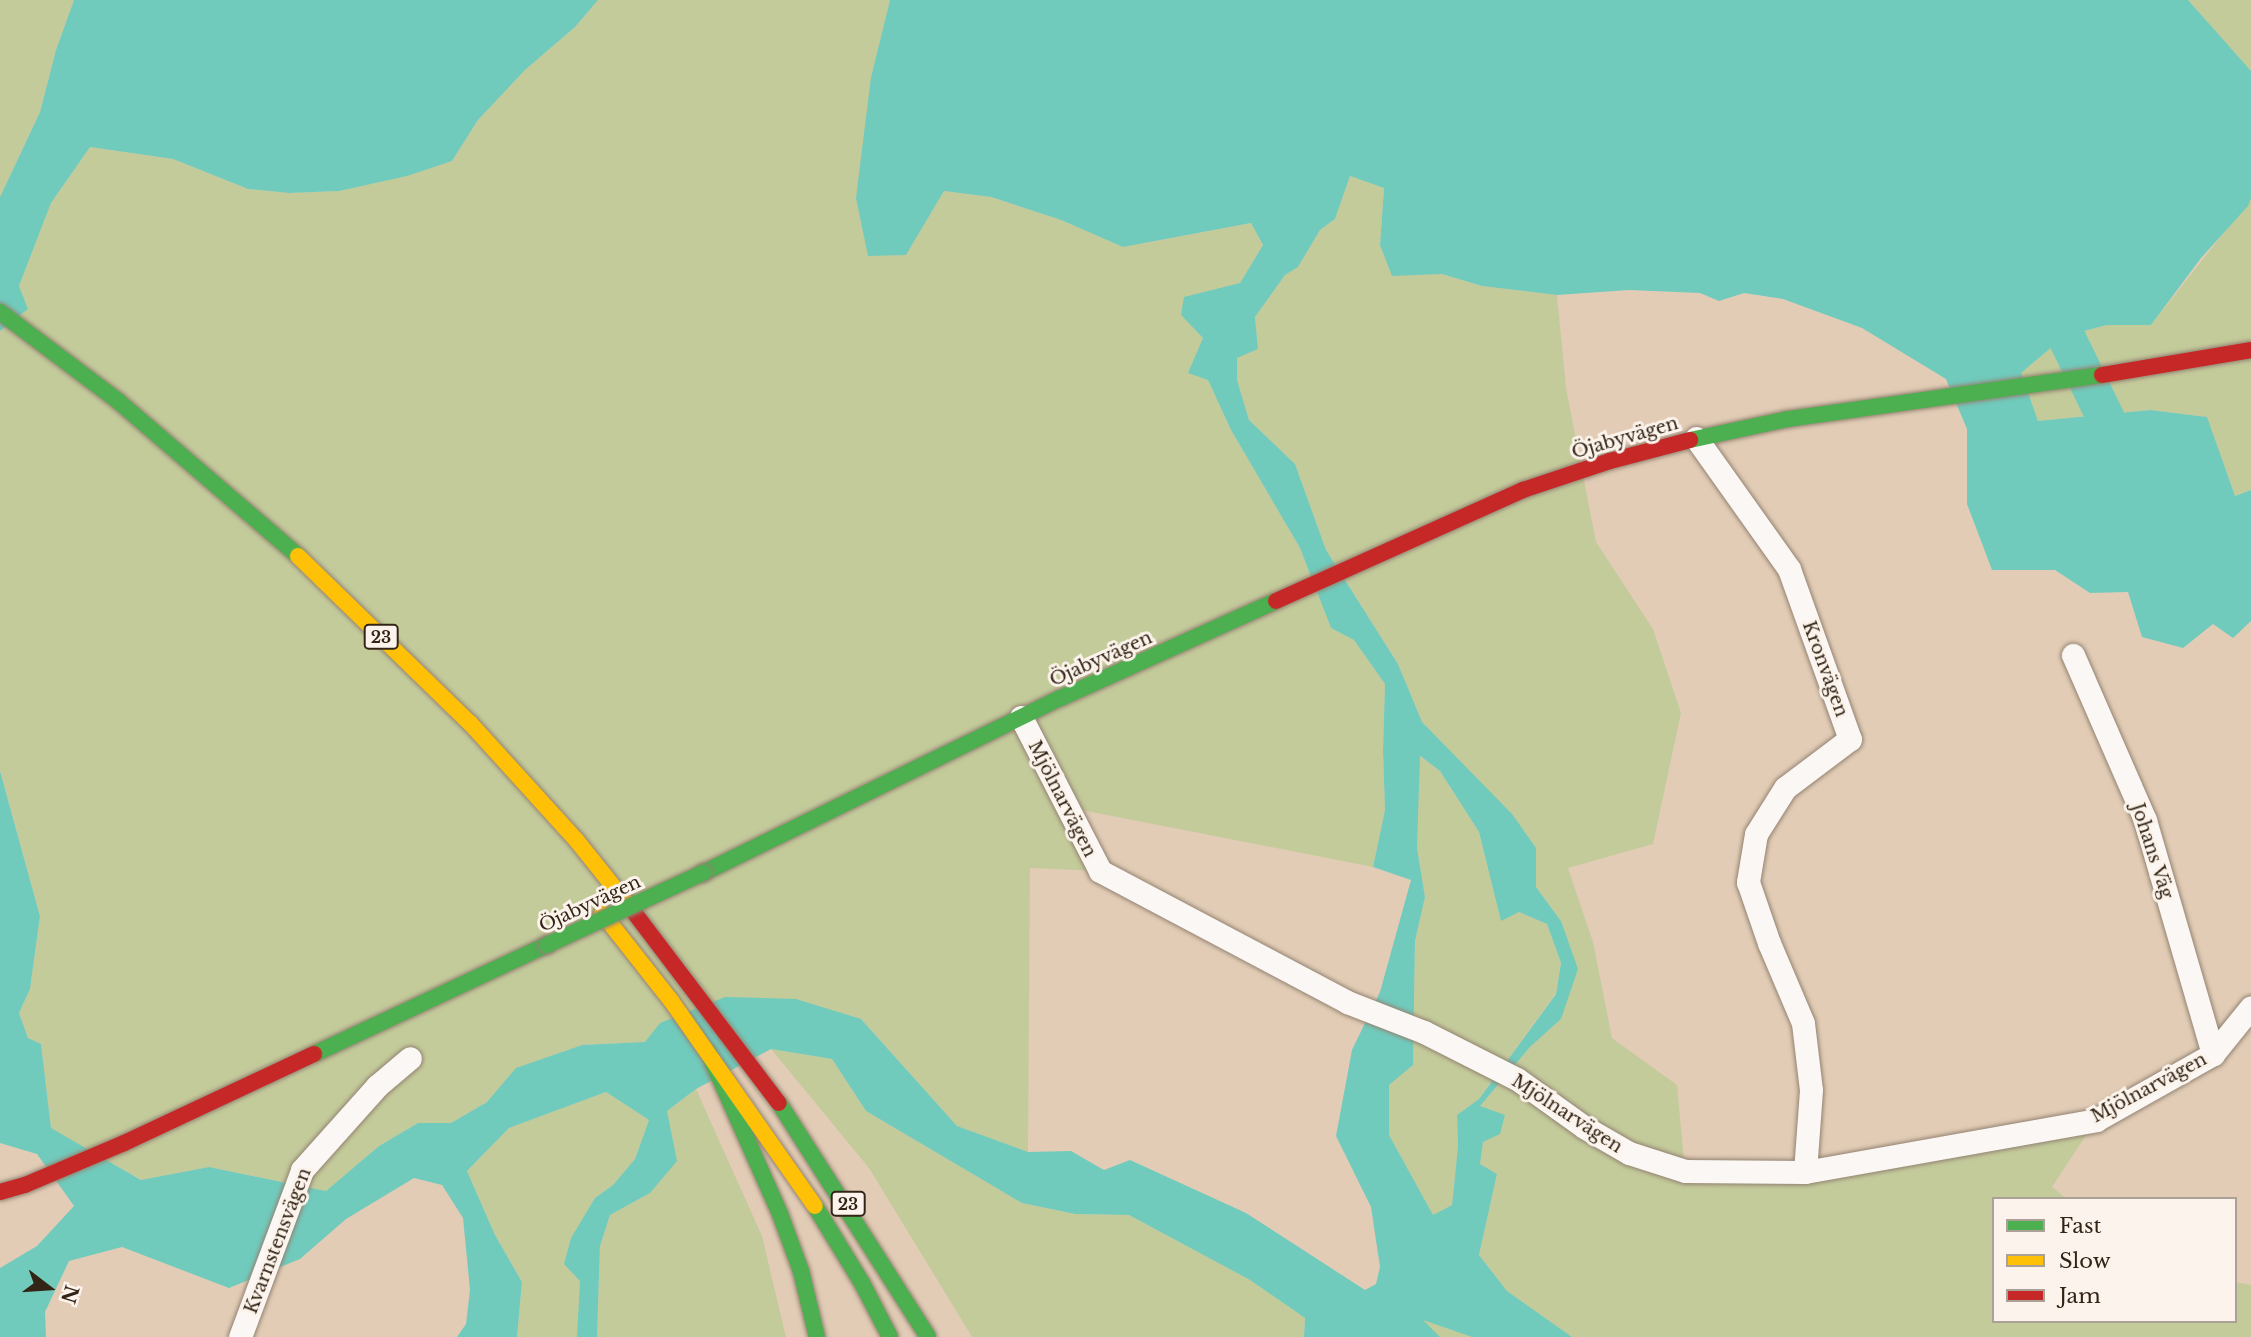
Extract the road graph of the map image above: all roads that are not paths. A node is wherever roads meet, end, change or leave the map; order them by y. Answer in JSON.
{"nodes":[{"id":1,"x":0,"y":312,"type":"edge"},
{"id":2,"x":2251,"y":351,"type":"edge"},
{"id":3,"x":1696,"y":438,"type":"junction"},
{"id":4,"x":175,"y":472,"type":"dead end"},
{"id":5,"x":224,"y":514,"type":"dead end"},
{"id":6,"x":2073,"y":654,"type":"dead end"},
{"id":7,"x":1021,"y":718,"type":"junction"},
{"id":8,"x":595,"y":904,"type":"dead end"},
{"id":9,"x":2251,"y":1007,"type":"edge"},
{"id":10,"x":2213,"y":1054,"type":"junction"},
{"id":11,"x":410,"y":1058,"type":"dead end"},
{"id":12,"x":734,"y":1098,"type":"junction"},
{"id":13,"x":1805,"y":1172,"type":"junction"},
{"id":14,"x":25,"y":1185,"type":"junction"},
{"id":15,"x":0,"y":1192,"type":"edge"},
{"id":16,"x":0,"y":1203,"type":"edge"},
{"id":17,"x":240,"y":1337,"type":"edge"},
{"id":18,"x":817,"y":1337,"type":"edge"},
{"id":19,"x":890,"y":1337,"type":"edge"},
{"id":20,"x":928,"y":1337,"type":"edge"}],
"edges":[{"from":1,"to":20,"type":"main road","number":"23"},
{"from":2,"to":3,"type":"main road","name":"Öjabyvägen"},
{"from":3,"to":7,"type":"main road","name":"Öjabyvägen"},
{"from":3,"to":13,"type":"street","name":"Kronvägen"},
{"from":4,"to":5,"type":"main road"},
{"from":6,"to":10,"type":"street","name":"Johans Väg"},
{"from":7,"to":13,"type":"street","name":"Mjölnarvägen"},
{"from":7,"to":14,"type":"main road","name":"Öjabyvägen","bridge":true},
{"from":8,"to":12,"type":"main road"},
{"from":9,"to":10,"type":"street","name":"Mjölnarvägen"},
{"from":10,"to":13,"type":"street","name":"Mjölnarvägen"},
{"from":11,"to":17,"type":"street","name":"Kvarnstensvägen"},
{"from":12,"to":18,"type":"main road"},
{"from":12,"to":19,"type":"main road","number":"23"},
{"from":14,"to":15,"type":"main road","name":"Öjabyvägen"},
{"from":14,"to":16,"type":"main road","name":"Öjabyvägen"}]}
